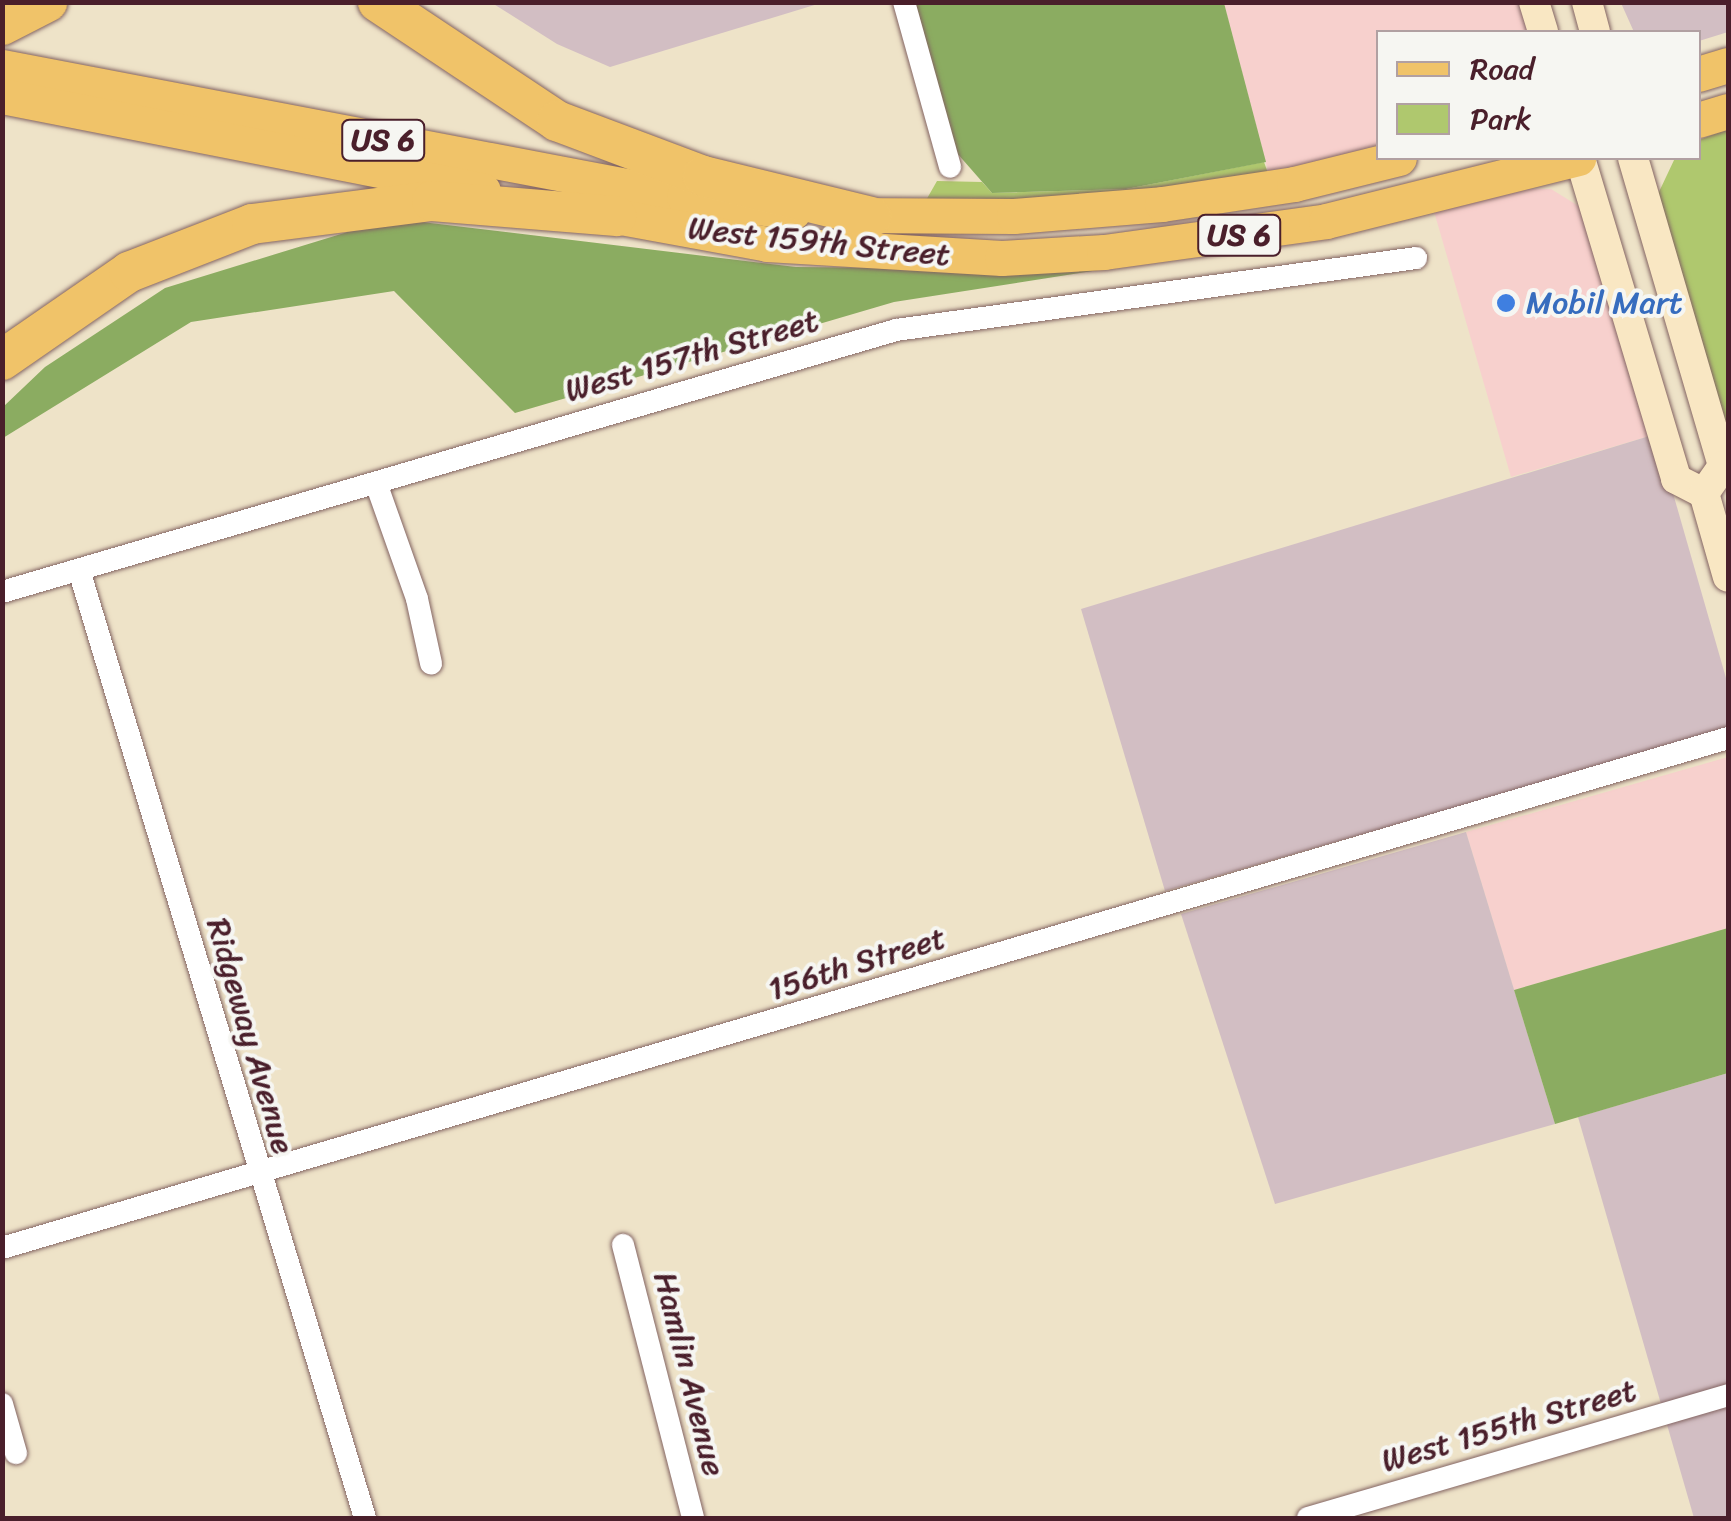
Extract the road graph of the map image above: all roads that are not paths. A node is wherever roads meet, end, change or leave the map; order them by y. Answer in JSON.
{"nodes":[{"id":1,"x":47,"y":2,"type":"edge"},
{"id":2,"x":378,"y":2,"type":"edge"},
{"id":3,"x":904,"y":2,"type":"edge"},
{"id":4,"x":1534,"y":2,"type":"edge"},
{"id":5,"x":1586,"y":2,"type":"edge"},
{"id":6,"x":2,"y":25,"type":"edge"},
{"id":7,"x":1542,"y":30,"type":"edge"},
{"id":8,"x":1594,"y":30,"type":"edge"},
{"id":9,"x":1728,"y":65,"type":"edge"},
{"id":10,"x":2,"y":67,"type":"edge"},
{"id":11,"x":1701,"y":73,"type":"edge"},
{"id":12,"x":2,"y":96,"type":"edge"},
{"id":13,"x":1728,"y":111,"type":"edge"},
{"id":14,"x":1701,"y":119,"type":"edge"},
{"id":15,"x":1392,"y":160,"type":"edge"},
{"id":16,"x":1571,"y":160,"type":"edge"},
{"id":17,"x":1580,"y":160,"type":"edge"},
{"id":18,"x":1634,"y":160,"type":"edge"},
{"id":19,"x":950,"y":167,"type":"dead end"},
{"id":20,"x":616,"y":216,"type":"junction"},
{"id":21,"x":871,"y":216,"type":"junction"},
{"id":22,"x":1416,"y":258,"type":"dead end"},
{"id":23,"x":2,"y":360,"type":"edge"},
{"id":24,"x":376,"y":482,"type":"junction"},
{"id":25,"x":1704,"y":493,"type":"junction"},
{"id":26,"x":79,"y":570,"type":"junction"},
{"id":27,"x":1728,"y":577,"type":"edge"},
{"id":28,"x":2,"y":592,"type":"edge"},
{"id":29,"x":431,"y":663,"type":"dead end"},
{"id":30,"x":1728,"y":738,"type":"edge"},
{"id":31,"x":256,"y":1172,"type":"junction"},
{"id":32,"x":623,"y":1245,"type":"dead end"},
{"id":33,"x":2,"y":1248,"type":"edge"},
{"id":34,"x":1728,"y":1395,"type":"edge"},
{"id":35,"x":2,"y":1404,"type":"edge"},
{"id":36,"x":16,"y":1453,"type":"dead end"},
{"id":37,"x":365,"y":1518,"type":"edge"},
{"id":38,"x":693,"y":1518,"type":"edge"},
{"id":39,"x":1308,"y":1518,"type":"edge"}],
"edges":[{"from":1,"to":6,"type":"highway"},
{"from":2,"to":21,"type":"highway"},
{"from":3,"to":19,"type":"street"},
{"from":4,"to":7,"type":"main road"},
{"from":5,"to":8,"type":"main road"},
{"from":9,"to":11,"type":"main road"},
{"from":10,"to":21,"type":"main road","name":"West 159th Street","number":"US 6"},
{"from":12,"to":20,"type":"main road","name":"West 159th Street","number":"US 6"},
{"from":13,"to":14,"type":"main road"},
{"from":15,"to":21,"type":"main road","name":"West 159th Street","number":"US 6"},
{"from":16,"to":20,"type":"main road","name":"West 159th Street","number":"US 6"},
{"from":17,"to":25,"type":"main road"},
{"from":18,"to":25,"type":"main road"},
{"from":20,"to":23,"type":"highway"},
{"from":22,"to":24,"type":"street","name":"West 157th Street"},
{"from":24,"to":26,"type":"street","name":"West 157th Street"},
{"from":24,"to":29,"type":"street"},
{"from":25,"to":27,"type":"main road"},
{"from":26,"to":28,"type":"street","name":"West 157th Street"},
{"from":26,"to":31,"type":"street","name":"Ridgeway Avenue"},
{"from":30,"to":31,"type":"street","name":"156th Street"},
{"from":31,"to":33,"type":"street","name":"156th Street"},
{"from":31,"to":37,"type":"street","name":"Ridgeway Avenue"},
{"from":32,"to":38,"type":"street","name":"Hamlin Avenue"},
{"from":34,"to":39,"type":"street","name":"West 155th Street"},
{"from":35,"to":36,"type":"street"}]}
